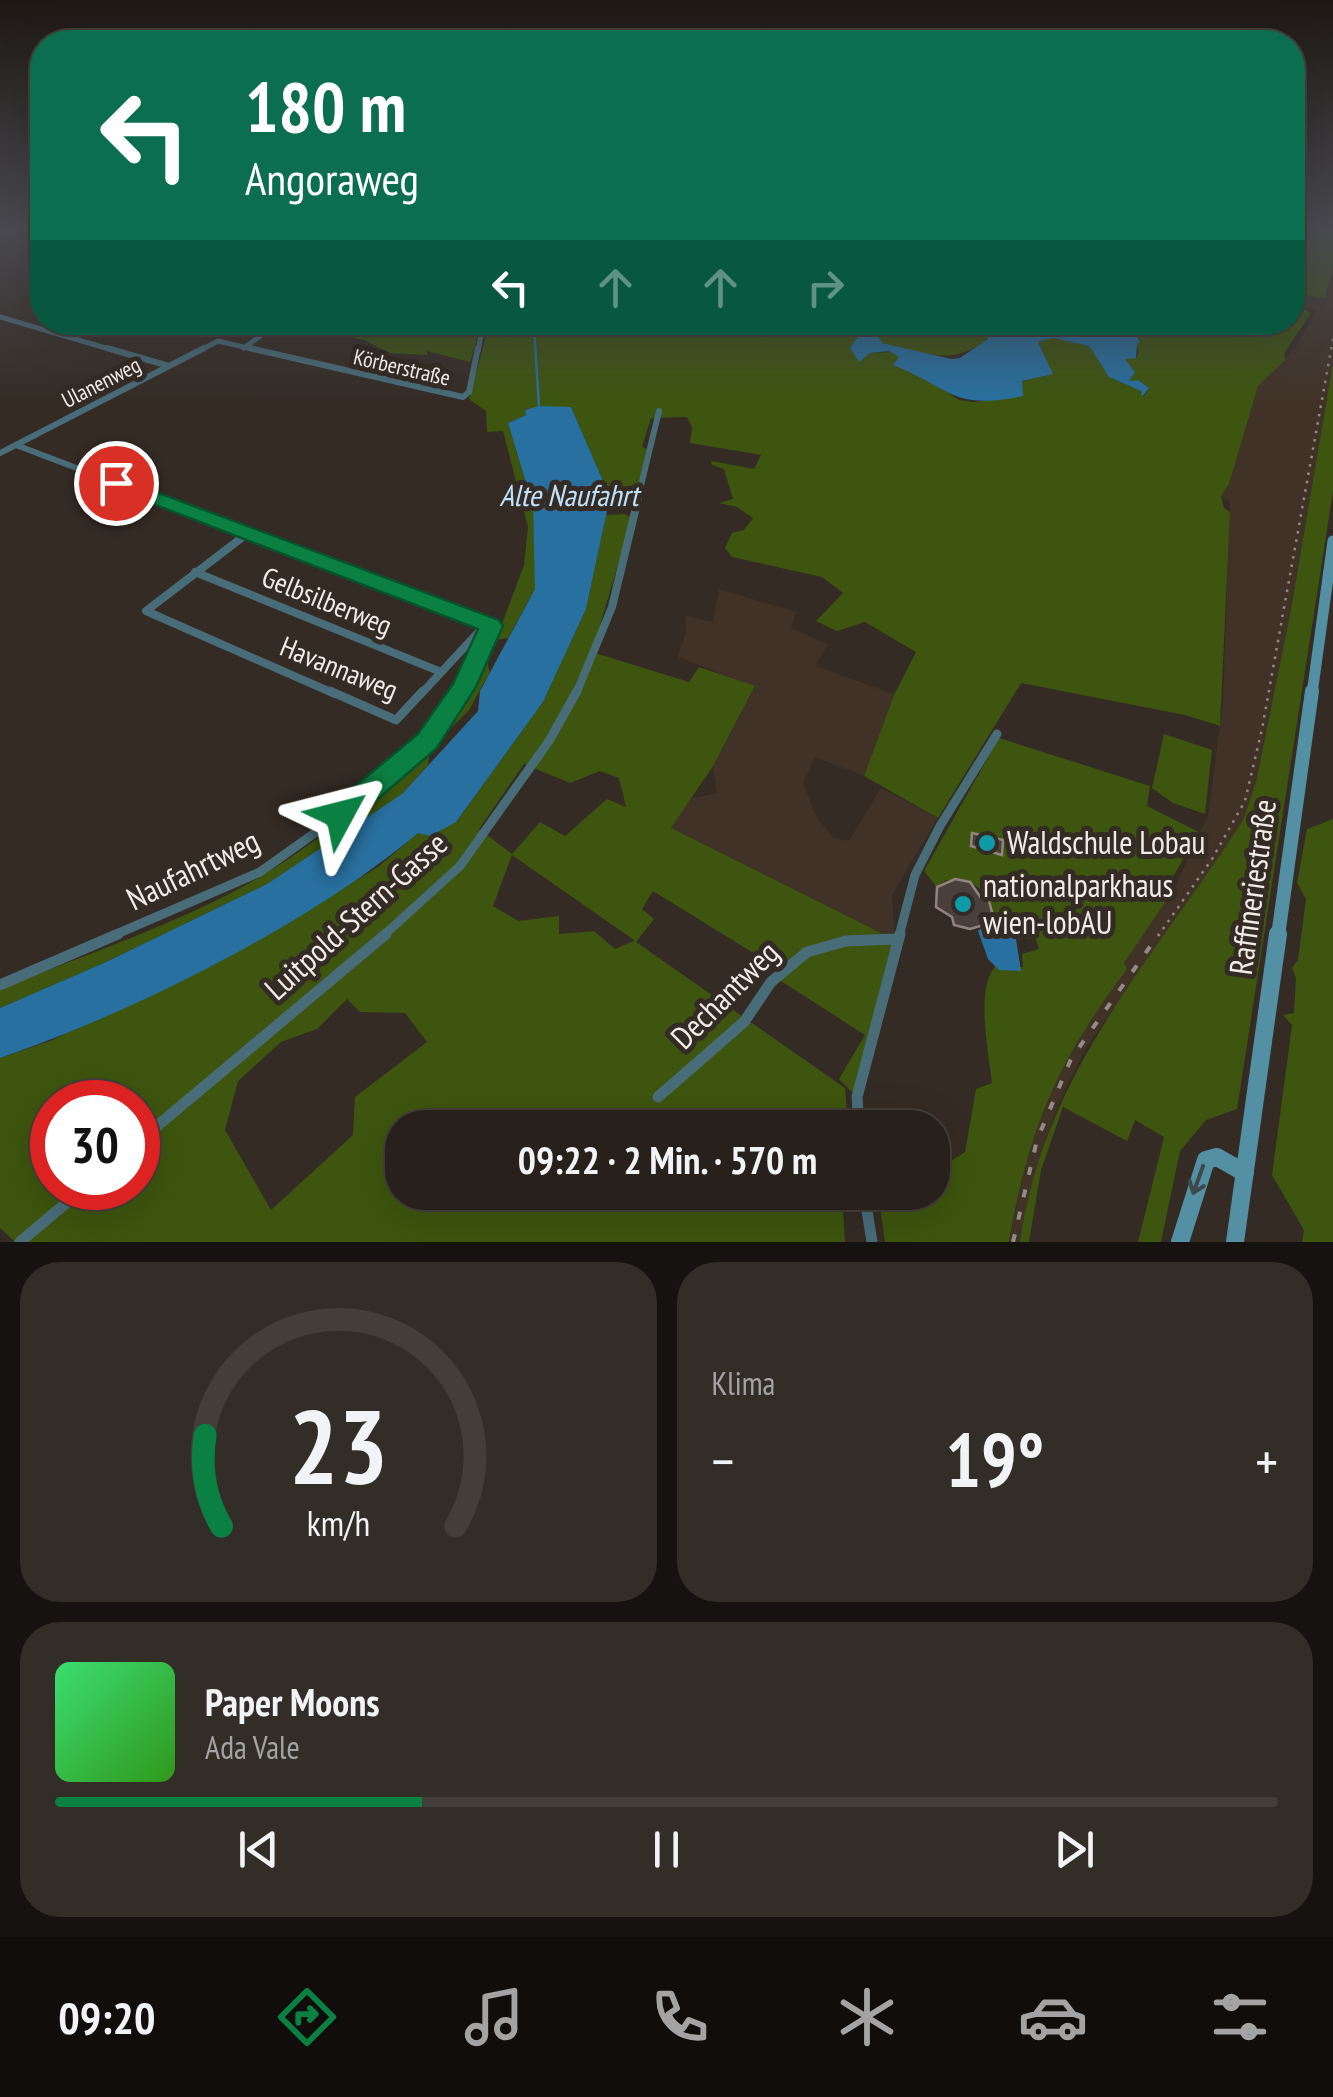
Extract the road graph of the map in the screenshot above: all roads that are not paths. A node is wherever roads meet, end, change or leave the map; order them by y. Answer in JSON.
{"nodes":[{"id":1,"x":0,"y":317,"type":"edge"},
{"id":2,"x":30,"y":326,"type":"edge"},
{"id":3,"x":62,"y":335,"type":"edge"},
{"id":4,"x":262,"y":335,"type":"edge"},
{"id":5,"x":481,"y":335,"type":"edge"},
{"id":6,"x":218,"y":341,"type":"joint"},
{"id":7,"x":244,"y":348,"type":"junction"},
{"id":8,"x":169,"y":366,"type":"junction"},
{"id":9,"x":660,"y":411,"type":"dead end"},
{"id":10,"x":16,"y":445,"type":"junction"},
{"id":11,"x":0,"y":453,"type":"edge"},
{"id":12,"x":248,"y":533,"type":"junction"},
{"id":13,"x":1333,"y":541,"type":"edge"},
{"id":14,"x":195,"y":572,"type":"junction"},
{"id":15,"x":146,"y":611,"type":"joint"},
{"id":16,"x":489,"y":625,"type":"junction"},
{"id":17,"x":441,"y":672,"type":"junction"},
{"id":18,"x":997,"y":734,"type":"dead end"},
{"id":19,"x":896,"y":939,"type":"junction"},
{"id":20,"x":0,"y":984,"type":"edge"},
{"id":21,"x":658,"y":1097,"type":"dead end"},
{"id":22,"x":857,"y":1110,"type":"edge"},
{"id":23,"x":160,"y":1124,"type":"edge"},
{"id":24,"x":1246,"y":1173,"type":"junction"},
{"id":25,"x":58,"y":1210,"type":"edge"},
{"id":26,"x":867,"y":1210,"type":"edge"},
{"id":27,"x":20,"y":1242,"type":"edge"},
{"id":28,"x":872,"y":1242,"type":"edge"},
{"id":29,"x":1180,"y":1242,"type":"edge"},
{"id":30,"x":1234,"y":1242,"type":"edge"}],
"edges":[{"from":1,"to":2,"type":"street"},
{"from":3,"to":8,"type":"street"},
{"from":4,"to":7,"type":"street"},
{"from":5,"to":7,"type":"street","name":"Körberstraße"},
{"from":6,"to":7,"type":"street","name":"Körberstraße"},
{"from":6,"to":8,"type":"street","name":"Ulanenweg"},
{"from":8,"to":10,"type":"street","name":"Ulanenweg"},
{"from":9,"to":23,"type":"street","name":"Luitpold-Stern-Gasse"},
{"from":10,"to":11,"type":"street","name":"Ulanenweg"},
{"from":10,"to":12,"type":"street"},
{"from":12,"to":14,"type":"street","name":"Gelbsilberweg"},
{"from":12,"to":16,"type":"street"},
{"from":13,"to":24,"type":"street","name":"Raffineriestraße"},
{"from":14,"to":15,"type":"street","name":"Gelbsilberweg"},
{"from":14,"to":17,"type":"street","name":"Gelbsilberweg"},
{"from":15,"to":17,"type":"street","name":"Havannaweg"},
{"from":16,"to":17,"type":"street","name":"Havannaweg"},
{"from":16,"to":20,"type":"street","name":"Naufahrtweg"},
{"from":18,"to":19,"type":"street"},
{"from":19,"to":21,"type":"street","name":"Dechantweg"},
{"from":19,"to":22,"type":"street"},
{"from":24,"to":29,"type":"street","one_way":true},
{"from":24,"to":30,"type":"street","name":"Raffineriestraße"},
{"from":25,"to":27,"type":"street"},
{"from":26,"to":28,"type":"street"}]}
